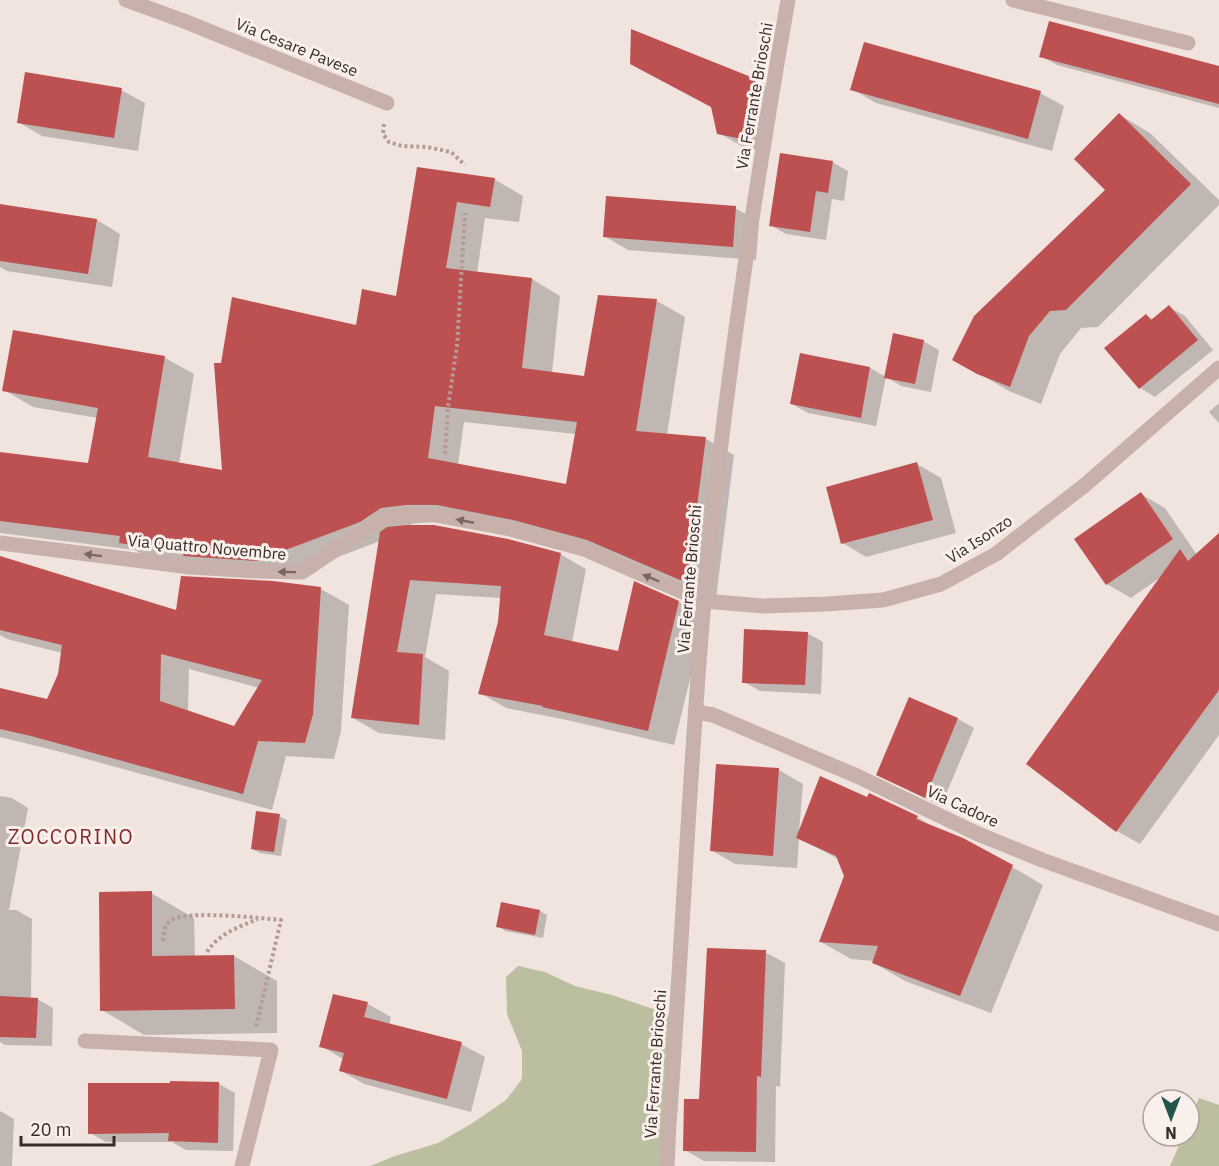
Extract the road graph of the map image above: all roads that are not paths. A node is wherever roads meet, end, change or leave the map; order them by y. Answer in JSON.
{"nodes":[{"id":1,"x":126,"y":0,"type":"edge"},
{"id":2,"x":788,"y":0,"type":"edge"},
{"id":3,"x":1013,"y":0,"type":"edge"},
{"id":4,"x":1188,"y":43,"type":"dead end"},
{"id":5,"x":387,"y":103,"type":"road end"},
{"id":6,"x":1219,"y":368,"type":"edge"},
{"id":7,"x":0,"y":543,"type":"edge"},
{"id":8,"x":704,"y":601,"type":"junction"},
{"id":9,"x":696,"y":712,"type":"junction"},
{"id":10,"x":1219,"y":924,"type":"edge"},
{"id":11,"x":86,"y":1041,"type":"dead end"},
{"id":12,"x":665,"y":1164,"type":"edge"},
{"id":13,"x":242,"y":1166,"type":"edge"}],
"edges":[{"from":1,"to":5,"type":"street","name":"Via Cesare Pavese"},
{"from":2,"to":8,"type":"street","name":"Via Ferrante Brioschi"},
{"from":3,"to":4,"type":"street"},
{"from":6,"to":8,"type":"street","name":"Via Isonzo"},
{"from":8,"to":7,"type":"street","name":"Via Quattro Novembre","one_way":true},
{"from":8,"to":9,"type":"street","name":"Via Ferrante Brioschi"},
{"from":9,"to":10,"type":"street","name":"Via Cadore"},
{"from":9,"to":12,"type":"street","name":"Via Ferrante Brioschi"},
{"from":11,"to":13,"type":"street"}]}
